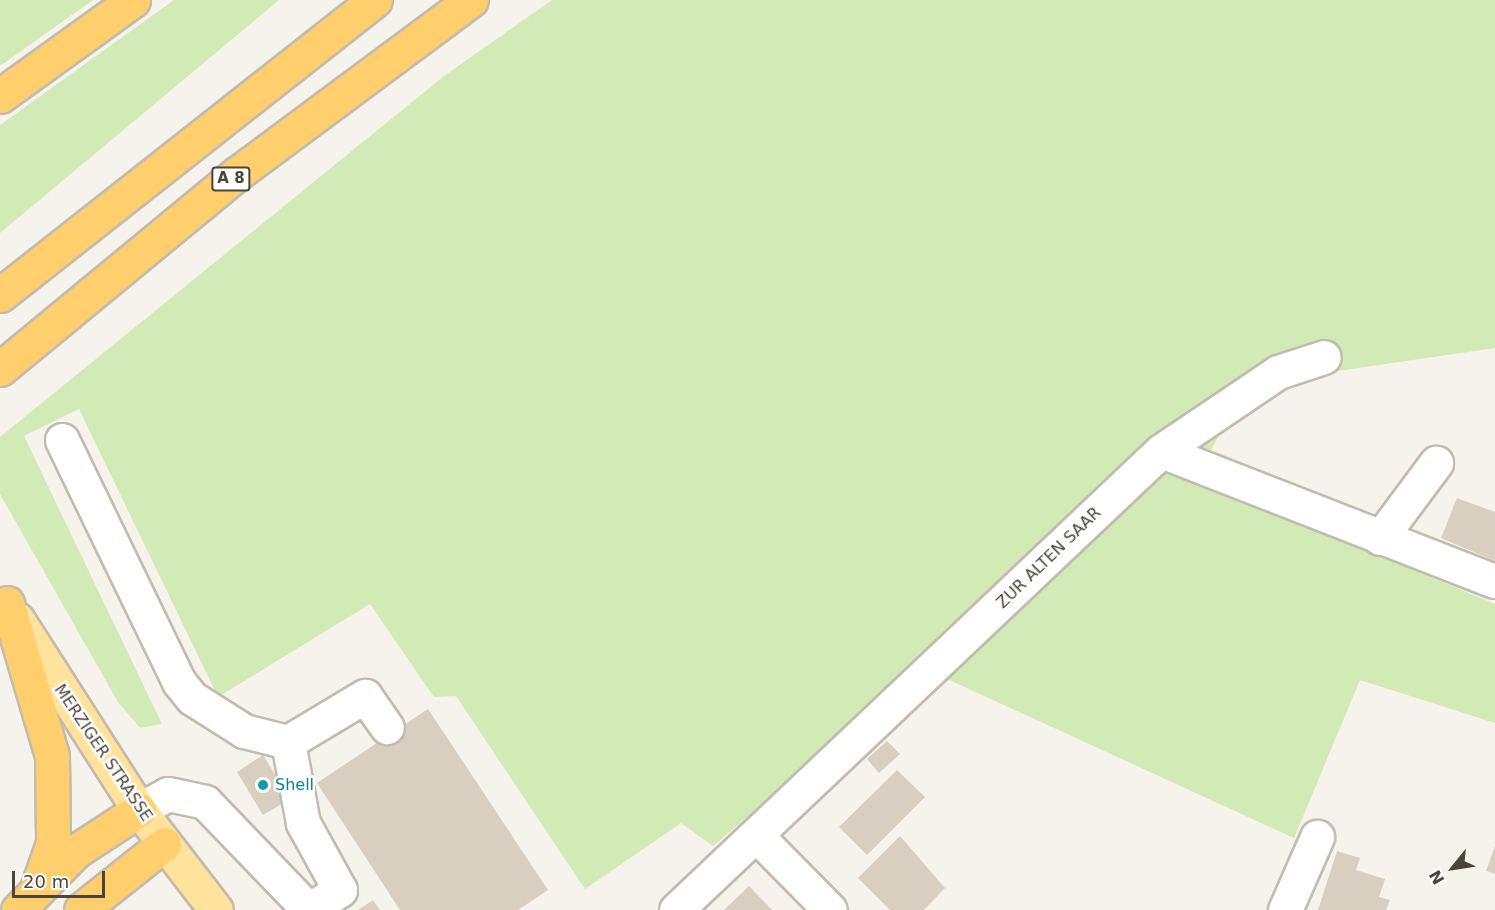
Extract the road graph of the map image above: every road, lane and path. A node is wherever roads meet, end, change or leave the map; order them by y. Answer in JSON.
{"nodes":[{"id":1,"x":133,"y":0,"type":"edge"},
{"id":2,"x":375,"y":0,"type":"edge"},
{"id":3,"x":471,"y":0,"type":"edge"},
{"id":4,"x":0,"y":96,"type":"edge"},
{"id":5,"x":0,"y":295,"type":"edge"},
{"id":6,"x":1324,"y":357,"type":"dead end"},
{"id":7,"x":0,"y":369,"type":"edge"},
{"id":8,"x":62,"y":440,"type":"dead end"},
{"id":9,"x":1161,"y":451,"type":"junction"},
{"id":10,"x":1436,"y":463,"type":"dead end"},
{"id":11,"x":1380,"y":538,"type":"junction"},
{"id":12,"x":1495,"y":581,"type":"edge"},
{"id":13,"x":4,"y":596,"type":"edge"},
{"id":14,"x":387,"y":727,"type":"dead end"},
{"id":15,"x":288,"y":742,"type":"junction"},
{"id":16,"x":139,"y":810,"type":"junction"},
{"id":17,"x":756,"y":835,"type":"junction"},
{"id":18,"x":1317,"y":837,"type":"dead end"},
{"id":19,"x":164,"y":844,"type":"junction"},
{"id":20,"x":27,"y":900,"type":"edge"},
{"id":21,"x":81,"y":910,"type":"edge"},
{"id":22,"x":216,"y":910,"type":"edge"},
{"id":23,"x":676,"y":910,"type":"edge"},
{"id":24,"x":830,"y":910,"type":"edge"},
{"id":25,"x":1285,"y":910,"type":"edge"}],
"edges":[{"from":1,"to":4,"type":"highway"},
{"from":2,"to":5,"type":"highway"},
{"from":3,"to":7,"type":"highway","number":"A 8"},
{"from":6,"to":9,"type":"street","name":"ZUR ALTEN SAAR"},
{"from":8,"to":15,"type":"street"},
{"from":9,"to":11,"type":"street"},
{"from":9,"to":17,"type":"street","name":"ZUR ALTEN SAAR"},
{"from":10,"to":11,"type":"street"},
{"from":11,"to":12,"type":"street"},
{"from":13,"to":16,"type":"main road","name":"MERZIGER STRASSE"},
{"from":13,"to":20,"type":"highway"},
{"from":14,"to":15,"type":"street"},
{"from":15,"to":16,"type":"street"},
{"from":16,"to":19,"type":"main road","name":"MERZIGER STRASSE"},
{"from":16,"to":20,"type":"highway"},
{"from":17,"to":23,"type":"street","name":"ZUR ALTEN SAAR"},
{"from":17,"to":24,"type":"street"},
{"from":18,"to":25,"type":"street"},
{"from":19,"to":21,"type":"highway"},
{"from":19,"to":22,"type":"main road","name":"MERZIGER STRASSE"}]}
